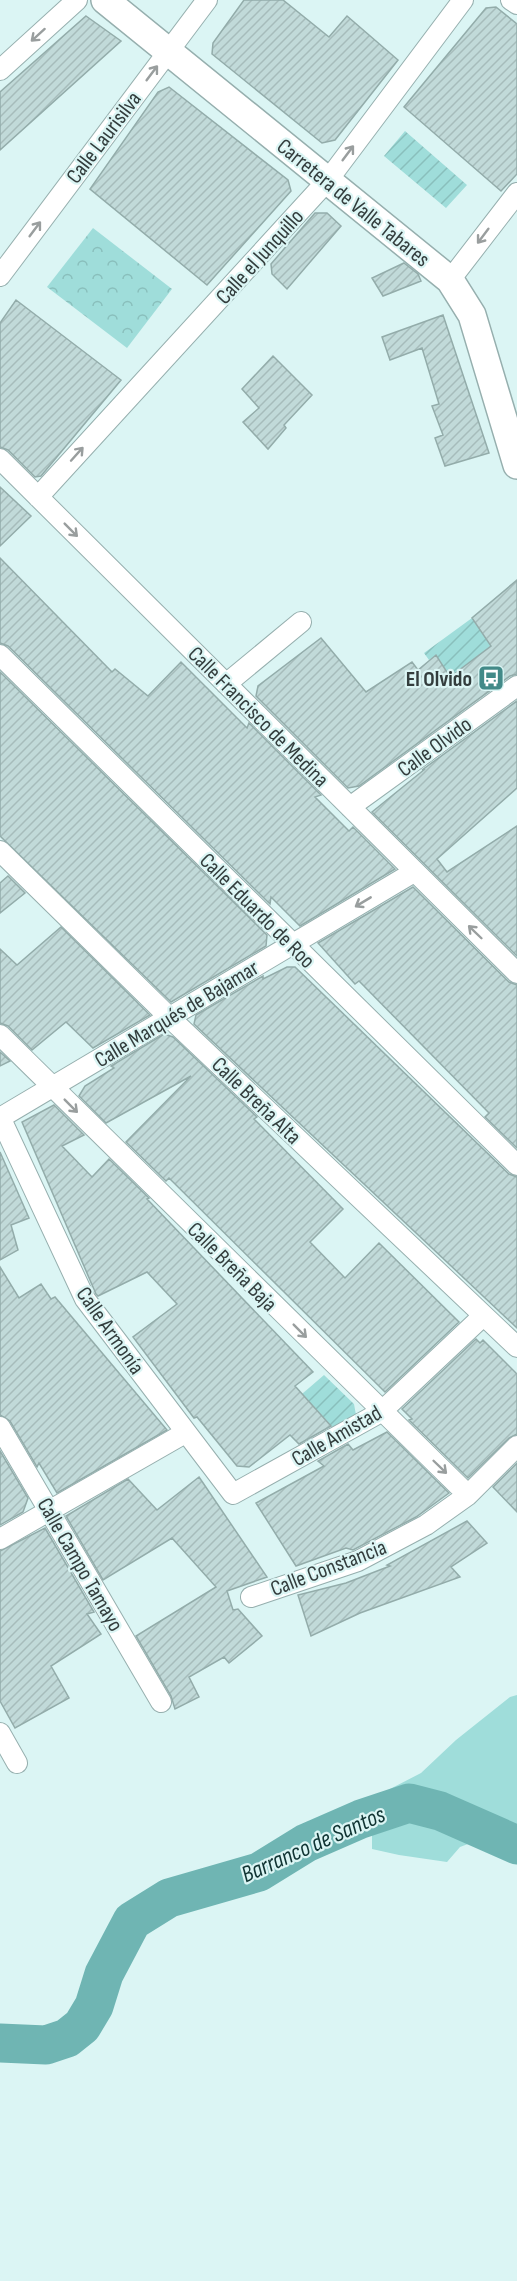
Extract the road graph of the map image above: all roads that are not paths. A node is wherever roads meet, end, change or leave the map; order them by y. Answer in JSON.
{"nodes":[{"id":1,"x":77,"y":0,"type":"edge"},
{"id":2,"x":105,"y":0,"type":"edge"},
{"id":3,"x":207,"y":0,"type":"edge"},
{"id":4,"x":463,"y":0,"type":"edge"},
{"id":5,"x":511,"y":0,"type":"edge"},
{"id":6,"x":517,"y":4,"type":"edge"},
{"id":7,"x":168,"y":52,"type":"junction"},
{"id":8,"x":0,"y":70,"type":"edge"},
{"id":9,"x":328,"y":180,"type":"junction"},
{"id":10,"x":515,"y":200,"type":"edge"},
{"id":11,"x":0,"y":276,"type":"edge"},
{"id":12,"x":450,"y":280,"type":"junction"},
{"id":13,"x":0,"y":459,"type":"edge"},
{"id":14,"x":517,"y":465,"type":"edge"},
{"id":15,"x":38,"y":497,"type":"junction"},
{"id":16,"x":301,"y":622,"type":"dead end"},
{"id":17,"x":0,"y":655,"type":"edge"},
{"id":18,"x":226,"y":684,"type":"junction"},
{"id":19,"x":517,"y":686,"type":"edge"},
{"id":20,"x":350,"y":807,"type":"junction"},
{"id":21,"x":0,"y":851,"type":"edge"},
{"id":22,"x":414,"y":872,"type":"junction"},
{"id":23,"x":292,"y":944,"type":"junction"},
{"id":24,"x":517,"y":973,"type":"edge"},
{"id":25,"x":169,"y":1017,"type":"junction"},
{"id":26,"x":0,"y":1035,"type":"edge"},
{"id":27,"x":52,"y":1087,"type":"junction"},
{"id":28,"x":0,"y":1118,"type":"edge"},
{"id":29,"x":517,"y":1165,"type":"edge"},
{"id":30,"x":483,"y":1316,"type":"junction"},
{"id":31,"x":517,"y":1347,"type":"edge"},
{"id":32,"x":381,"y":1412,"type":"junction"},
{"id":33,"x":0,"y":1426,"type":"edge"},
{"id":34,"x":185,"y":1433,"type":"junction"},
{"id":35,"x":517,"y":1446,"type":"edge"},
{"id":36,"x":233,"y":1494,"type":"joint"},
{"id":37,"x":468,"y":1495,"type":"junction"},
{"id":38,"x":50,"y":1510,"type":"junction"},
{"id":39,"x":0,"y":1539,"type":"edge"},
{"id":40,"x":251,"y":1596,"type":"dead end"},
{"id":41,"x":161,"y":1702,"type":"dead end"},
{"id":42,"x":0,"y":1733,"type":"edge"},
{"id":43,"x":17,"y":1763,"type":"dead end"}],
"edges":[{"from":1,"to":8,"type":"street","one_way":true},
{"from":2,"to":7,"type":"main road","name":"Carretera de Valle Tabares"},
{"from":3,"to":7,"type":"street","name":"Calle Laurisilva"},
{"from":9,"to":4,"type":"street","name":"Calle el Junquillo","one_way":true},
{"from":5,"to":6,"type":"street"},
{"from":7,"to":9,"type":"main road","name":"Carretera de Valle Tabares"},
{"from":11,"to":7,"type":"street","name":"Calle Laurisilva","one_way":true},
{"from":9,"to":12,"type":"main road","name":"Carretera de Valle Tabares"},
{"from":15,"to":9,"type":"street","name":"Calle el Junquillo","one_way":true},
{"from":10,"to":12,"type":"street","one_way":true},
{"from":12,"to":14,"type":"main road","name":"Carretera de Valle Tabares"},
{"from":13,"to":15,"type":"street","name":"Calle Francisco de Medina"},
{"from":15,"to":18,"type":"street","name":"Calle Francisco de Medina","one_way":true},
{"from":16,"to":18,"type":"street"},
{"from":17,"to":23,"type":"street","name":"Calle Eduardo de Roo"},
{"from":18,"to":20,"type":"street","name":"Calle Francisco de Medina"},
{"from":19,"to":20,"type":"street","name":"Calle Olvido"},
{"from":20,"to":22,"type":"street","name":"Calle Francisco de Medina"},
{"from":21,"to":25,"type":"street","name":"Calle Breña Alta"},
{"from":22,"to":23,"type":"street","name":"Calle Marqués de Bajamar","one_way":true},
{"from":24,"to":22,"type":"street","name":"Calle Francisco de Medina","one_way":true},
{"from":23,"to":25,"type":"street","name":"Calle Marqués de Bajamar"},
{"from":23,"to":29,"type":"street","name":"Calle Eduardo de Roo"},
{"from":25,"to":27,"type":"street","name":"Calle Marqués de Bajamar"},
{"from":25,"to":30,"type":"street","name":"Calle Breña Alta"},
{"from":26,"to":27,"type":"street","name":"Calle Breña Baja"},
{"from":27,"to":28,"type":"street","name":"Calle Marqués de Bajamar"},
{"from":27,"to":32,"type":"street","name":"Calle Breña Baja","one_way":true},
{"from":28,"to":34,"type":"street","name":"Calle Armonía"},
{"from":30,"to":31,"type":"street","name":"Calle Breña Alta"},
{"from":30,"to":32,"type":"street","name":"Calle Amistad"},
{"from":32,"to":36,"type":"street","name":"Calle Amistad"},
{"from":32,"to":37,"type":"street","name":"Calle Breña Baja","one_way":true},
{"from":33,"to":38,"type":"street","name":"Calle Campo Tamayo"},
{"from":34,"to":36,"type":"street","name":"Calle Armonía"},
{"from":34,"to":38,"type":"street"},
{"from":35,"to":37,"type":"street","name":"Calle Constancia"},
{"from":37,"to":40,"type":"street","name":"Calle Constancia"},
{"from":38,"to":39,"type":"street"},
{"from":38,"to":41,"type":"street","name":"Calle Campo Tamayo"},
{"from":42,"to":43,"type":"street"}]}
